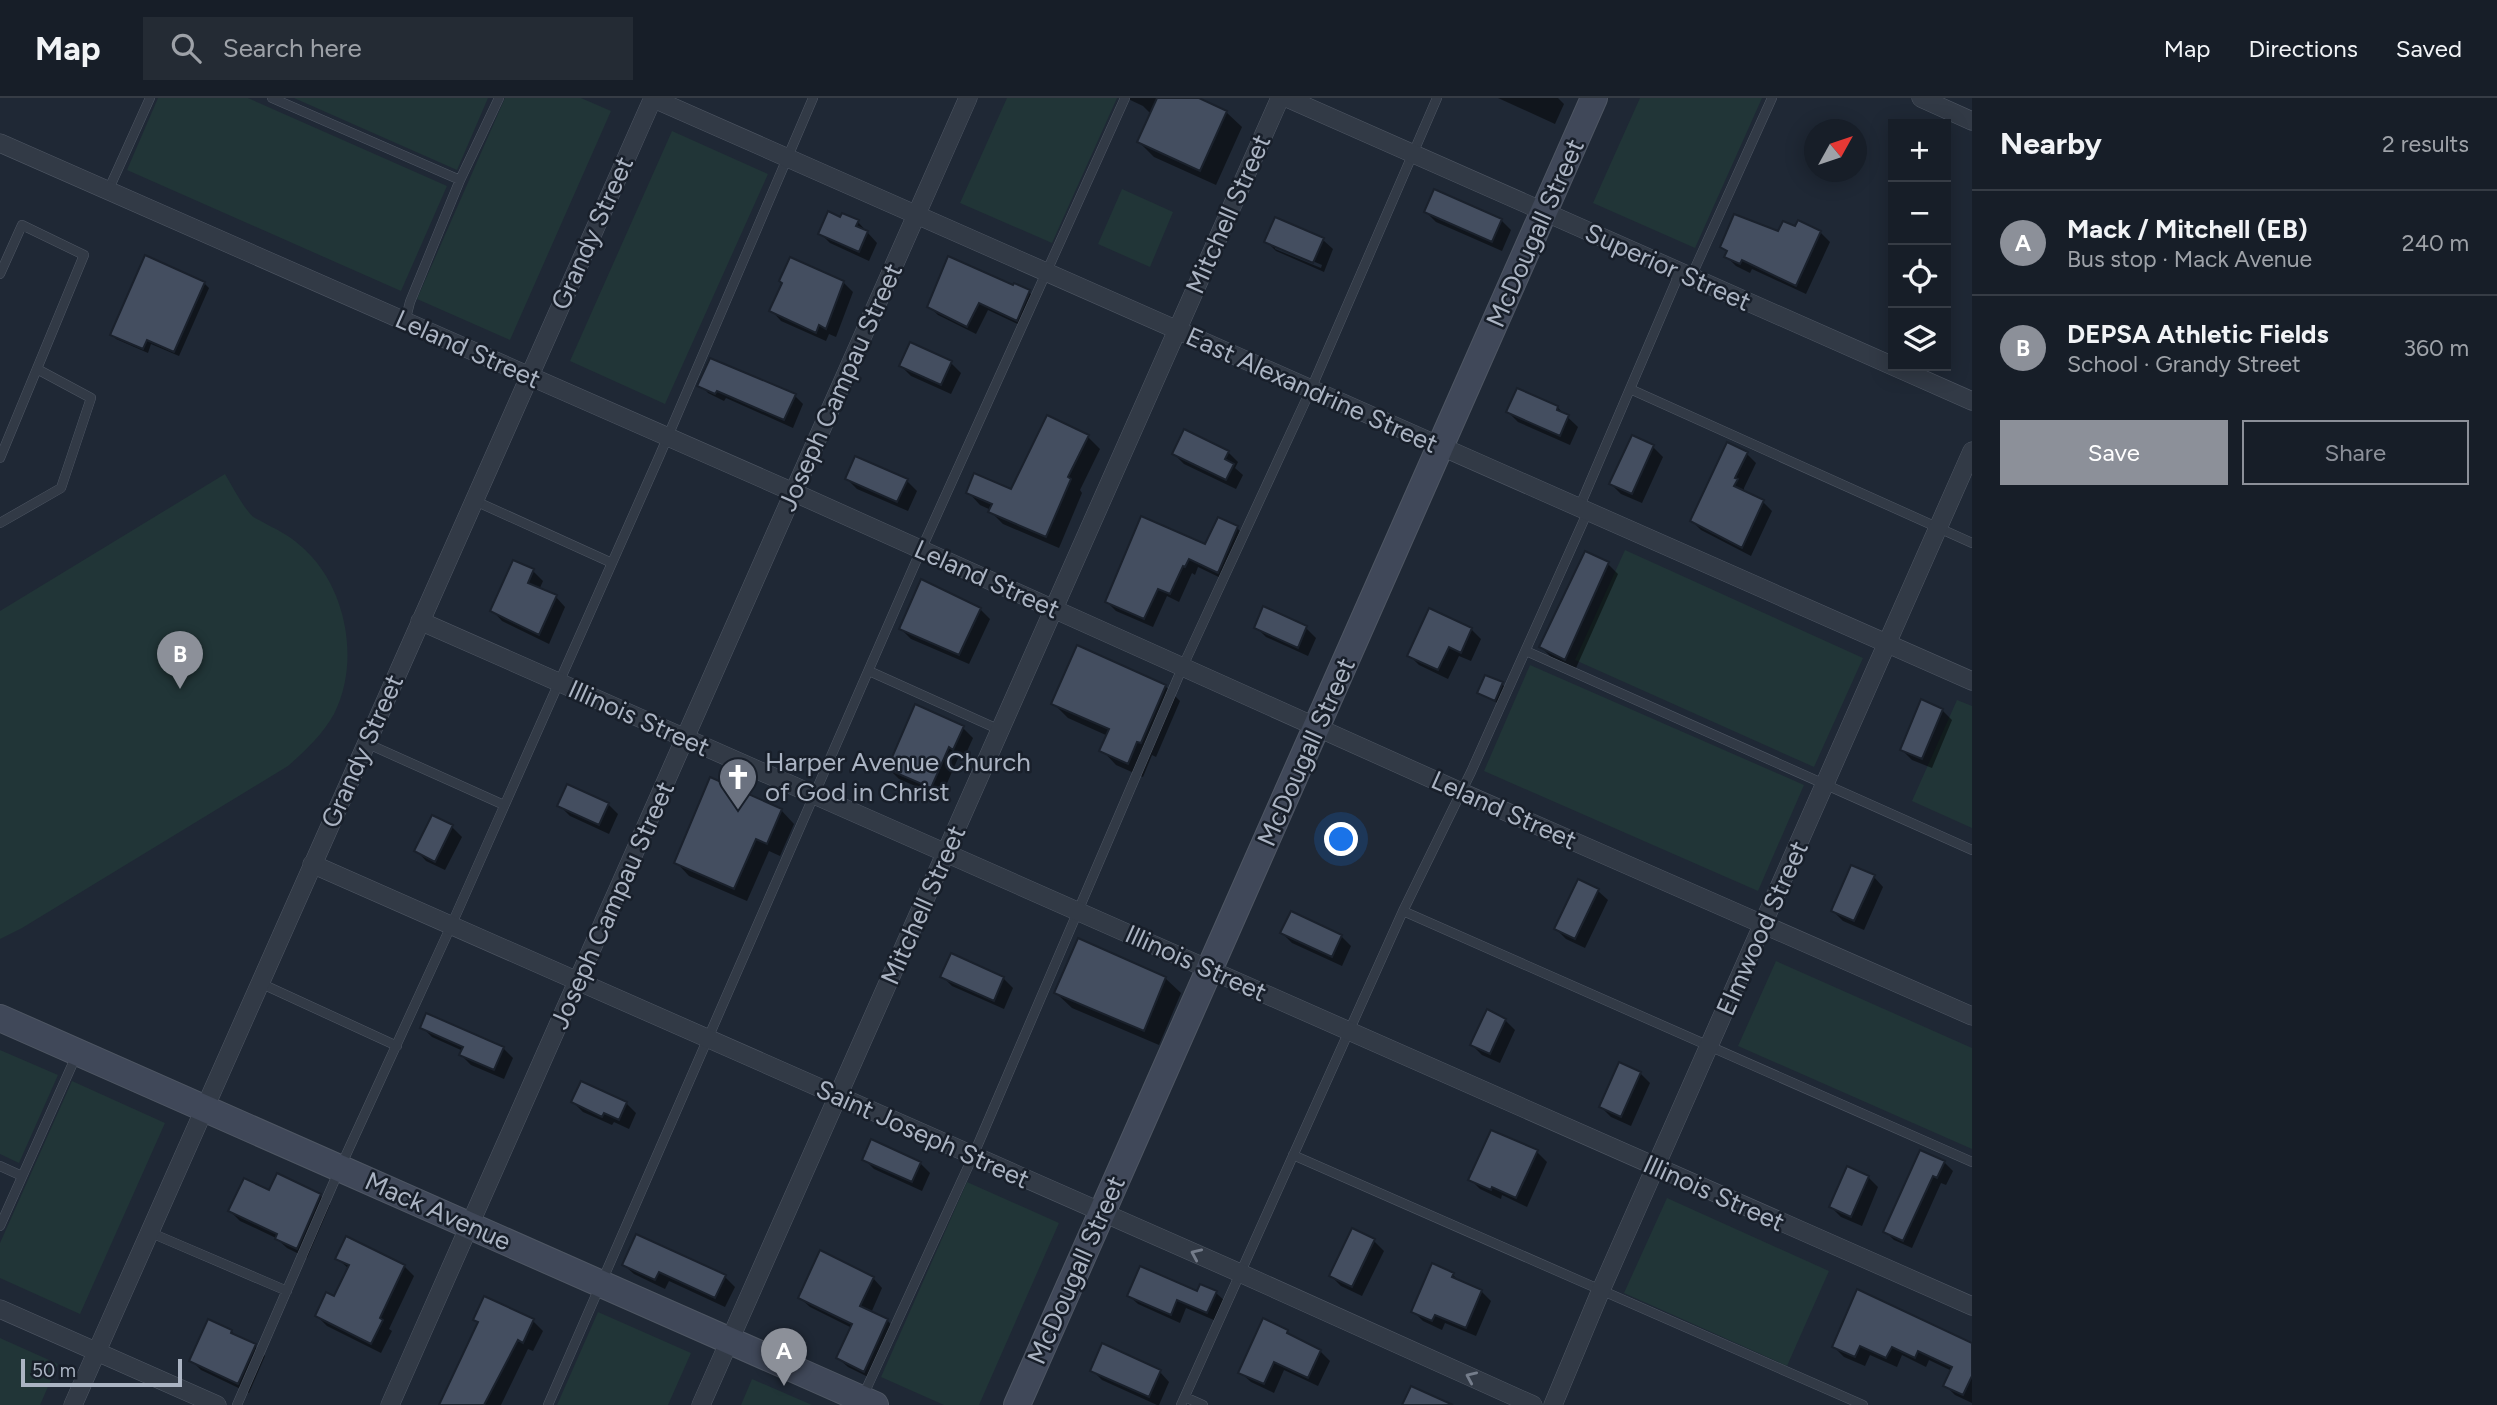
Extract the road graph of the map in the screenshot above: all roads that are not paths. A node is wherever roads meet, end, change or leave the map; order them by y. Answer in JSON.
{"nodes":[{"id":1,"x":150,"y":98,"type":"edge"},
{"id":2,"x":272,"y":98,"type":"edge"},
{"id":3,"x":499,"y":98,"type":"edge"},
{"id":4,"x":653,"y":98,"type":"edge"},
{"id":5,"x":813,"y":98,"type":"edge"},
{"id":6,"x":968,"y":98,"type":"edge"},
{"id":7,"x":1125,"y":98,"type":"edge"},
{"id":8,"x":1280,"y":98,"type":"edge"},
{"id":9,"x":1287,"y":98,"type":"edge"},
{"id":10,"x":1437,"y":98,"type":"edge"},
{"id":11,"x":1594,"y":98,"type":"edge"},
{"id":12,"x":1772,"y":98,"type":"edge"},
{"id":13,"x":1921,"y":98,"type":"edge"},
{"id":14,"x":1972,"y":121,"type":"edge"},
{"id":15,"x":0,"y":143,"type":"edge"},
{"id":16,"x":1413,"y":153,"type":"junction"},
{"id":17,"x":787,"y":158,"type":"junction"},
{"id":18,"x":460,"y":180,"type":"junction"},
{"id":19,"x":108,"y":191,"type":"junction"},
{"id":20,"x":1544,"y":212,"type":"junction"},
{"id":21,"x":916,"y":215,"type":"junction"},
{"id":22,"x":1048,"y":273,"type":"junction"},
{"id":23,"x":0,"y":274,"type":"edge"},
{"id":24,"x":1686,"y":275,"type":"junction"},
{"id":25,"x":405,"y":321,"type":"junction"},
{"id":26,"x":1177,"y":330,"type":"junction"},
{"id":27,"x":37,"y":369,"type":"junction"},
{"id":28,"x":528,"y":376,"type":"junction"},
{"id":29,"x":1630,"y":389,"type":"junction"},
{"id":30,"x":1311,"y":390,"type":"junction"},
{"id":31,"x":1972,"y":401,"type":"edge"},
{"id":32,"x":667,"y":437,"type":"junction"},
{"id":33,"x":1440,"y":447,"type":"junction"},
{"id":34,"x":1972,"y":451,"type":"edge"},
{"id":35,"x":0,"y":458,"type":"edge"},
{"id":36,"x":793,"y":492,"type":"junction"},
{"id":37,"x":473,"y":500,"type":"junction"},
{"id":38,"x":1583,"y":510,"type":"junction"},
{"id":39,"x":0,"y":523,"type":"edge"},
{"id":40,"x":1938,"y":528,"type":"junction"},
{"id":41,"x":1972,"y":543,"type":"edge"},
{"id":42,"x":921,"y":550,"type":"junction"},
{"id":43,"x":612,"y":563,"type":"junction"},
{"id":44,"x":1054,"y":608,"type":"junction"},
{"id":45,"x":420,"y":621,"type":"junction"},
{"id":46,"x":1887,"y":643,"type":"junction"},
{"id":47,"x":1526,"y":651,"type":"junction"},
{"id":48,"x":1183,"y":666,"type":"junction"},
{"id":49,"x":869,"y":671,"type":"junction"},
{"id":50,"x":1972,"y":681,"type":"edge"},
{"id":51,"x":559,"y":683,"type":"junction"},
{"id":52,"x":1317,"y":726,"type":"junction"},
{"id":53,"x":1000,"y":730,"type":"junction"},
{"id":54,"x":685,"y":739,"type":"junction"},
{"id":55,"x":366,"y":743,"type":"junction"},
{"id":56,"x":1826,"y":785,"type":"junction"},
{"id":57,"x":1461,"y":792,"type":"junction"},
{"id":58,"x":814,"y":796,"type":"junction"},
{"id":59,"x":505,"y":805,"type":"junction"},
{"id":60,"x":1972,"y":850,"type":"edge"},
{"id":61,"x":946,"y":854,"type":"junction"},
{"id":62,"x":313,"y":864,"type":"junction"},
{"id":63,"x":1403,"y":911,"type":"junction"},
{"id":64,"x":1078,"y":912,"type":"junction"},
{"id":65,"x":1763,"y":923,"type":"junction"},
{"id":66,"x":451,"y":926,"type":"junction"},
{"id":67,"x":1209,"y":969,"type":"junction"},
{"id":68,"x":578,"y":982,"type":"junction"},
{"id":69,"x":260,"y":983,"type":"junction"},
{"id":70,"x":1972,"y":1016,"type":"edge"},
{"id":71,"x":0,"y":1018,"type":"edge"},
{"id":72,"x":1349,"y":1031,"type":"junction"},
{"id":73,"x":708,"y":1040,"type":"junction"},
{"id":74,"x":397,"y":1046,"type":"junction"},
{"id":75,"x":1709,"y":1047,"type":"junction"},
{"id":76,"x":78,"y":1052,"type":"junction"},
{"id":77,"x":838,"y":1097,"type":"junction"},
{"id":78,"x":204,"y":1108,"type":"junction"},
{"id":79,"x":1293,"y":1155,"type":"junction"},
{"id":80,"x":973,"y":1156,"type":"junction"},
{"id":81,"x":1972,"y":1162,"type":"edge"},
{"id":82,"x":0,"y":1166,"type":"edge"},
{"id":83,"x":1656,"y":1167,"type":"junction"},
{"id":84,"x":340,"y":1168,"type":"junction"},
{"id":85,"x":22,"y":1176,"type":"junction"},
{"id":86,"x":1102,"y":1212,"type":"junction"},
{"id":87,"x":470,"y":1225,"type":"junction"},
{"id":88,"x":0,"y":1226,"type":"edge"},
{"id":89,"x":149,"y":1232,"type":"junction"},
{"id":90,"x":1240,"y":1273,"type":"junction"},
{"id":91,"x":601,"y":1283,"type":"junction"},
{"id":92,"x":1601,"y":1290,"type":"junction"},
{"id":93,"x":287,"y":1291,"type":"junction"},
{"id":94,"x":1972,"y":1306,"type":"edge"},
{"id":95,"x":0,"y":1309,"type":"edge"},
{"id":96,"x":730,"y":1341,"type":"junction"},
{"id":97,"x":97,"y":1351,"type":"junction"},
{"id":98,"x":1183,"y":1401,"type":"edge"},
{"id":99,"x":866,"y":1403,"type":"edge"},
{"id":100,"x":73,"y":1405,"type":"edge"},
{"id":101,"x":217,"y":1405,"type":"edge"},
{"id":102,"x":237,"y":1405,"type":"edge"},
{"id":103,"x":390,"y":1405,"type":"edge"},
{"id":104,"x":548,"y":1405,"type":"edge"},
{"id":105,"x":701,"y":1405,"type":"edge"},
{"id":106,"x":1017,"y":1405,"type":"edge"},
{"id":107,"x":1203,"y":1405,"type":"edge"},
{"id":108,"x":1533,"y":1405,"type":"edge"},
{"id":109,"x":1553,"y":1405,"type":"edge"},
{"id":110,"x":1863,"y":1405,"type":"edge"}],
"edges":[{"from":1,"to":19,"type":"lane"},
{"from":2,"to":18,"type":"lane"},
{"from":3,"to":18,"type":"lane"},
{"from":4,"to":17,"type":"street","name":"East Alexandrine Street"},
{"from":4,"to":28,"type":"street","name":"Grandy Street"},
{"from":5,"to":17,"type":"lane"},
{"from":6,"to":21,"type":"street","name":"Joseph Campau Street"},
{"from":7,"to":22,"type":"lane"},
{"from":8,"to":26,"type":"street","name":"Mitchell Street"},
{"from":9,"to":16,"type":"street","name":"Superior Street"},
{"from":10,"to":16,"type":"lane"},
{"from":11,"to":20,"type":"street","name":"McDougall Street"},
{"from":12,"to":24,"type":"lane"},
{"from":13,"to":14,"type":"street"},
{"from":15,"to":19,"type":"street","name":"Leland Street"},
{"from":16,"to":20,"type":"street","name":"Superior Street"},
{"from":16,"to":30,"type":"lane"},
{"from":17,"to":21,"type":"street","name":"East Alexandrine Street"},
{"from":17,"to":32,"type":"lane"},
{"from":18,"to":25,"type":"lane"},
{"from":19,"to":25,"type":"street","name":"Leland Street"},
{"from":20,"to":24,"type":"street","name":"Superior Street"},
{"from":20,"to":33,"type":"street","name":"McDougall Street"},
{"from":21,"to":22,"type":"street","name":"East Alexandrine Street"},
{"from":21,"to":36,"type":"street","name":"Joseph Campau Street"},
{"from":22,"to":26,"type":"street","name":"East Alexandrine Street"},
{"from":22,"to":42,"type":"lane"},
{"from":23,"to":27,"type":"lane"},
{"from":24,"to":29,"type":"lane"},
{"from":24,"to":31,"type":"street","name":"Superior Street"},
{"from":25,"to":28,"type":"street","name":"Leland Street"},
{"from":26,"to":30,"type":"street","name":"East Alexandrine Street"},
{"from":26,"to":44,"type":"street","name":"Mitchell Street"},
{"from":27,"to":35,"type":"lane"},
{"from":27,"to":39,"type":"lane"},
{"from":28,"to":32,"type":"street","name":"Leland Street"},
{"from":28,"to":37,"type":"street","name":"Grandy Street"},
{"from":29,"to":38,"type":"lane"},
{"from":29,"to":40,"type":"lane"},
{"from":30,"to":33,"type":"street","name":"East Alexandrine Street"},
{"from":30,"to":48,"type":"lane"},
{"from":32,"to":36,"type":"street","name":"Leland Street"},
{"from":32,"to":43,"type":"lane"},
{"from":33,"to":38,"type":"street","name":"East Alexandrine Street"},
{"from":33,"to":52,"type":"street","name":"McDougall Street"},
{"from":34,"to":40,"type":"street","name":"Elmwood Street"},
{"from":36,"to":42,"type":"street","name":"Leland Street"},
{"from":36,"to":54,"type":"street","name":"Joseph Campau Street"},
{"from":37,"to":43,"type":"lane"},
{"from":37,"to":45,"type":"street","name":"Grandy Street"},
{"from":38,"to":46,"type":"street","name":"East Alexandrine Street"},
{"from":38,"to":47,"type":"lane"},
{"from":40,"to":41,"type":"lane"},
{"from":40,"to":46,"type":"street","name":"Elmwood Street"},
{"from":42,"to":44,"type":"street","name":"Leland Street"},
{"from":42,"to":49,"type":"lane"},
{"from":43,"to":51,"type":"lane"},
{"from":44,"to":48,"type":"street","name":"Leland Street"},
{"from":44,"to":53,"type":"street","name":"Mitchell Street"},
{"from":45,"to":51,"type":"street","name":"Illinois Street"},
{"from":45,"to":55,"type":"street","name":"Grandy Street"},
{"from":46,"to":50,"type":"street","name":"East Alexandrine Street"},
{"from":46,"to":56,"type":"street","name":"Elmwood Street"},
{"from":47,"to":56,"type":"lane"},
{"from":47,"to":57,"type":"lane"},
{"from":48,"to":52,"type":"street","name":"Leland Street"},
{"from":48,"to":64,"type":"lane"},
{"from":49,"to":53,"type":"lane"},
{"from":49,"to":58,"type":"lane"},
{"from":51,"to":54,"type":"street","name":"Illinois Street"},
{"from":51,"to":59,"type":"lane"},
{"from":52,"to":57,"type":"street","name":"Leland Street"},
{"from":52,"to":67,"type":"street","name":"McDougall Street"},
{"from":53,"to":61,"type":"street","name":"Mitchell Street"},
{"from":54,"to":58,"type":"street","name":"Illinois Street"},
{"from":54,"to":68,"type":"street","name":"Joseph Campau Street"},
{"from":55,"to":59,"type":"lane"},
{"from":55,"to":62,"type":"street","name":"Grandy Street"},
{"from":56,"to":60,"type":"lane"},
{"from":56,"to":65,"type":"street","name":"Elmwood Street"},
{"from":57,"to":63,"type":"lane"},
{"from":57,"to":65,"type":"street","name":"Leland Street"},
{"from":58,"to":61,"type":"street","name":"Illinois Street"},
{"from":58,"to":73,"type":"lane"},
{"from":59,"to":66,"type":"lane"},
{"from":61,"to":64,"type":"street","name":"Illinois Street"},
{"from":61,"to":77,"type":"street","name":"Mitchell Street"},
{"from":62,"to":66,"type":"street","name":"Saint Joseph Street"},
{"from":62,"to":69,"type":"street","name":"Grandy Street"},
{"from":63,"to":72,"type":"lane"},
{"from":63,"to":75,"type":"lane"},
{"from":64,"to":67,"type":"street","name":"Illinois Street"},
{"from":64,"to":80,"type":"lane"},
{"from":65,"to":70,"type":"street","name":"Leland Street"},
{"from":65,"to":75,"type":"street","name":"Elmwood Street"},
{"from":66,"to":68,"type":"street","name":"Saint Joseph Street"},
{"from":66,"to":74,"type":"lane"},
{"from":67,"to":72,"type":"street","name":"Illinois Street"},
{"from":67,"to":86,"type":"street","name":"McDougall Street"},
{"from":68,"to":73,"type":"street","name":"Saint Joseph Street"},
{"from":68,"to":87,"type":"street","name":"Joseph Campau Street"},
{"from":69,"to":74,"type":"lane"},
{"from":69,"to":78,"type":"street","name":"Grandy Street"},
{"from":71,"to":76,"type":"street","name":"Mack Avenue"},
{"from":72,"to":79,"type":"lane"},
{"from":72,"to":83,"type":"street","name":"Illinois Street"},
{"from":73,"to":77,"type":"street","name":"Saint Joseph Street"},
{"from":73,"to":91,"type":"lane"},
{"from":74,"to":84,"type":"lane"},
{"from":75,"to":81,"type":"lane"},
{"from":75,"to":83,"type":"street","name":"Elmwood Street"},
{"from":76,"to":78,"type":"street","name":"Mack Avenue"},
{"from":76,"to":85,"type":"lane"},
{"from":77,"to":80,"type":"street","name":"Saint Joseph Street"},
{"from":77,"to":96,"type":"street","name":"Mitchell Street"},
{"from":78,"to":84,"type":"street","name":"Mack Avenue"},
{"from":78,"to":89,"type":"street","name":"Grandy Street"},
{"from":79,"to":90,"type":"lane"},
{"from":79,"to":92,"type":"lane"},
{"from":80,"to":86,"type":"street","name":"Saint Joseph Street"},
{"from":80,"to":99,"type":"lane"},
{"from":82,"to":85,"type":"lane"},
{"from":83,"to":92,"type":"street","name":"Elmwood Street"},
{"from":83,"to":94,"type":"street","name":"Illinois Street"},
{"from":84,"to":87,"type":"street","name":"Mack Avenue"},
{"from":84,"to":93,"type":"lane"},
{"from":85,"to":88,"type":"lane"},
{"from":90,"to":86,"type":"street","name":"Saint Joseph Street","one_way":true},
{"from":86,"to":106,"type":"street","name":"McDougall Street"},
{"from":87,"to":91,"type":"street","name":"Mack Avenue"},
{"from":87,"to":103,"type":"street","name":"Joseph Campau Street"},
{"from":89,"to":93,"type":"lane"},
{"from":89,"to":97,"type":"street","name":"Grandy Street"},
{"from":90,"to":98,"type":"lane"},
{"from":108,"to":90,"type":"street","name":"Saint Joseph Street","one_way":true},
{"from":91,"to":96,"type":"street","name":"Mack Avenue"},
{"from":91,"to":104,"type":"lane"},
{"from":92,"to":109,"type":"street","name":"Elmwood Street"},
{"from":92,"to":110,"type":"lane"},
{"from":93,"to":102,"type":"lane"},
{"from":95,"to":97,"type":"street"},
{"from":96,"to":99,"type":"street","name":"Mack Avenue"},
{"from":96,"to":105,"type":"street","name":"Mitchell Street"},
{"from":97,"to":100,"type":"street","name":"Grandy Street"},
{"from":97,"to":101,"type":"street"},
{"from":98,"to":107,"type":"lane"}]}
